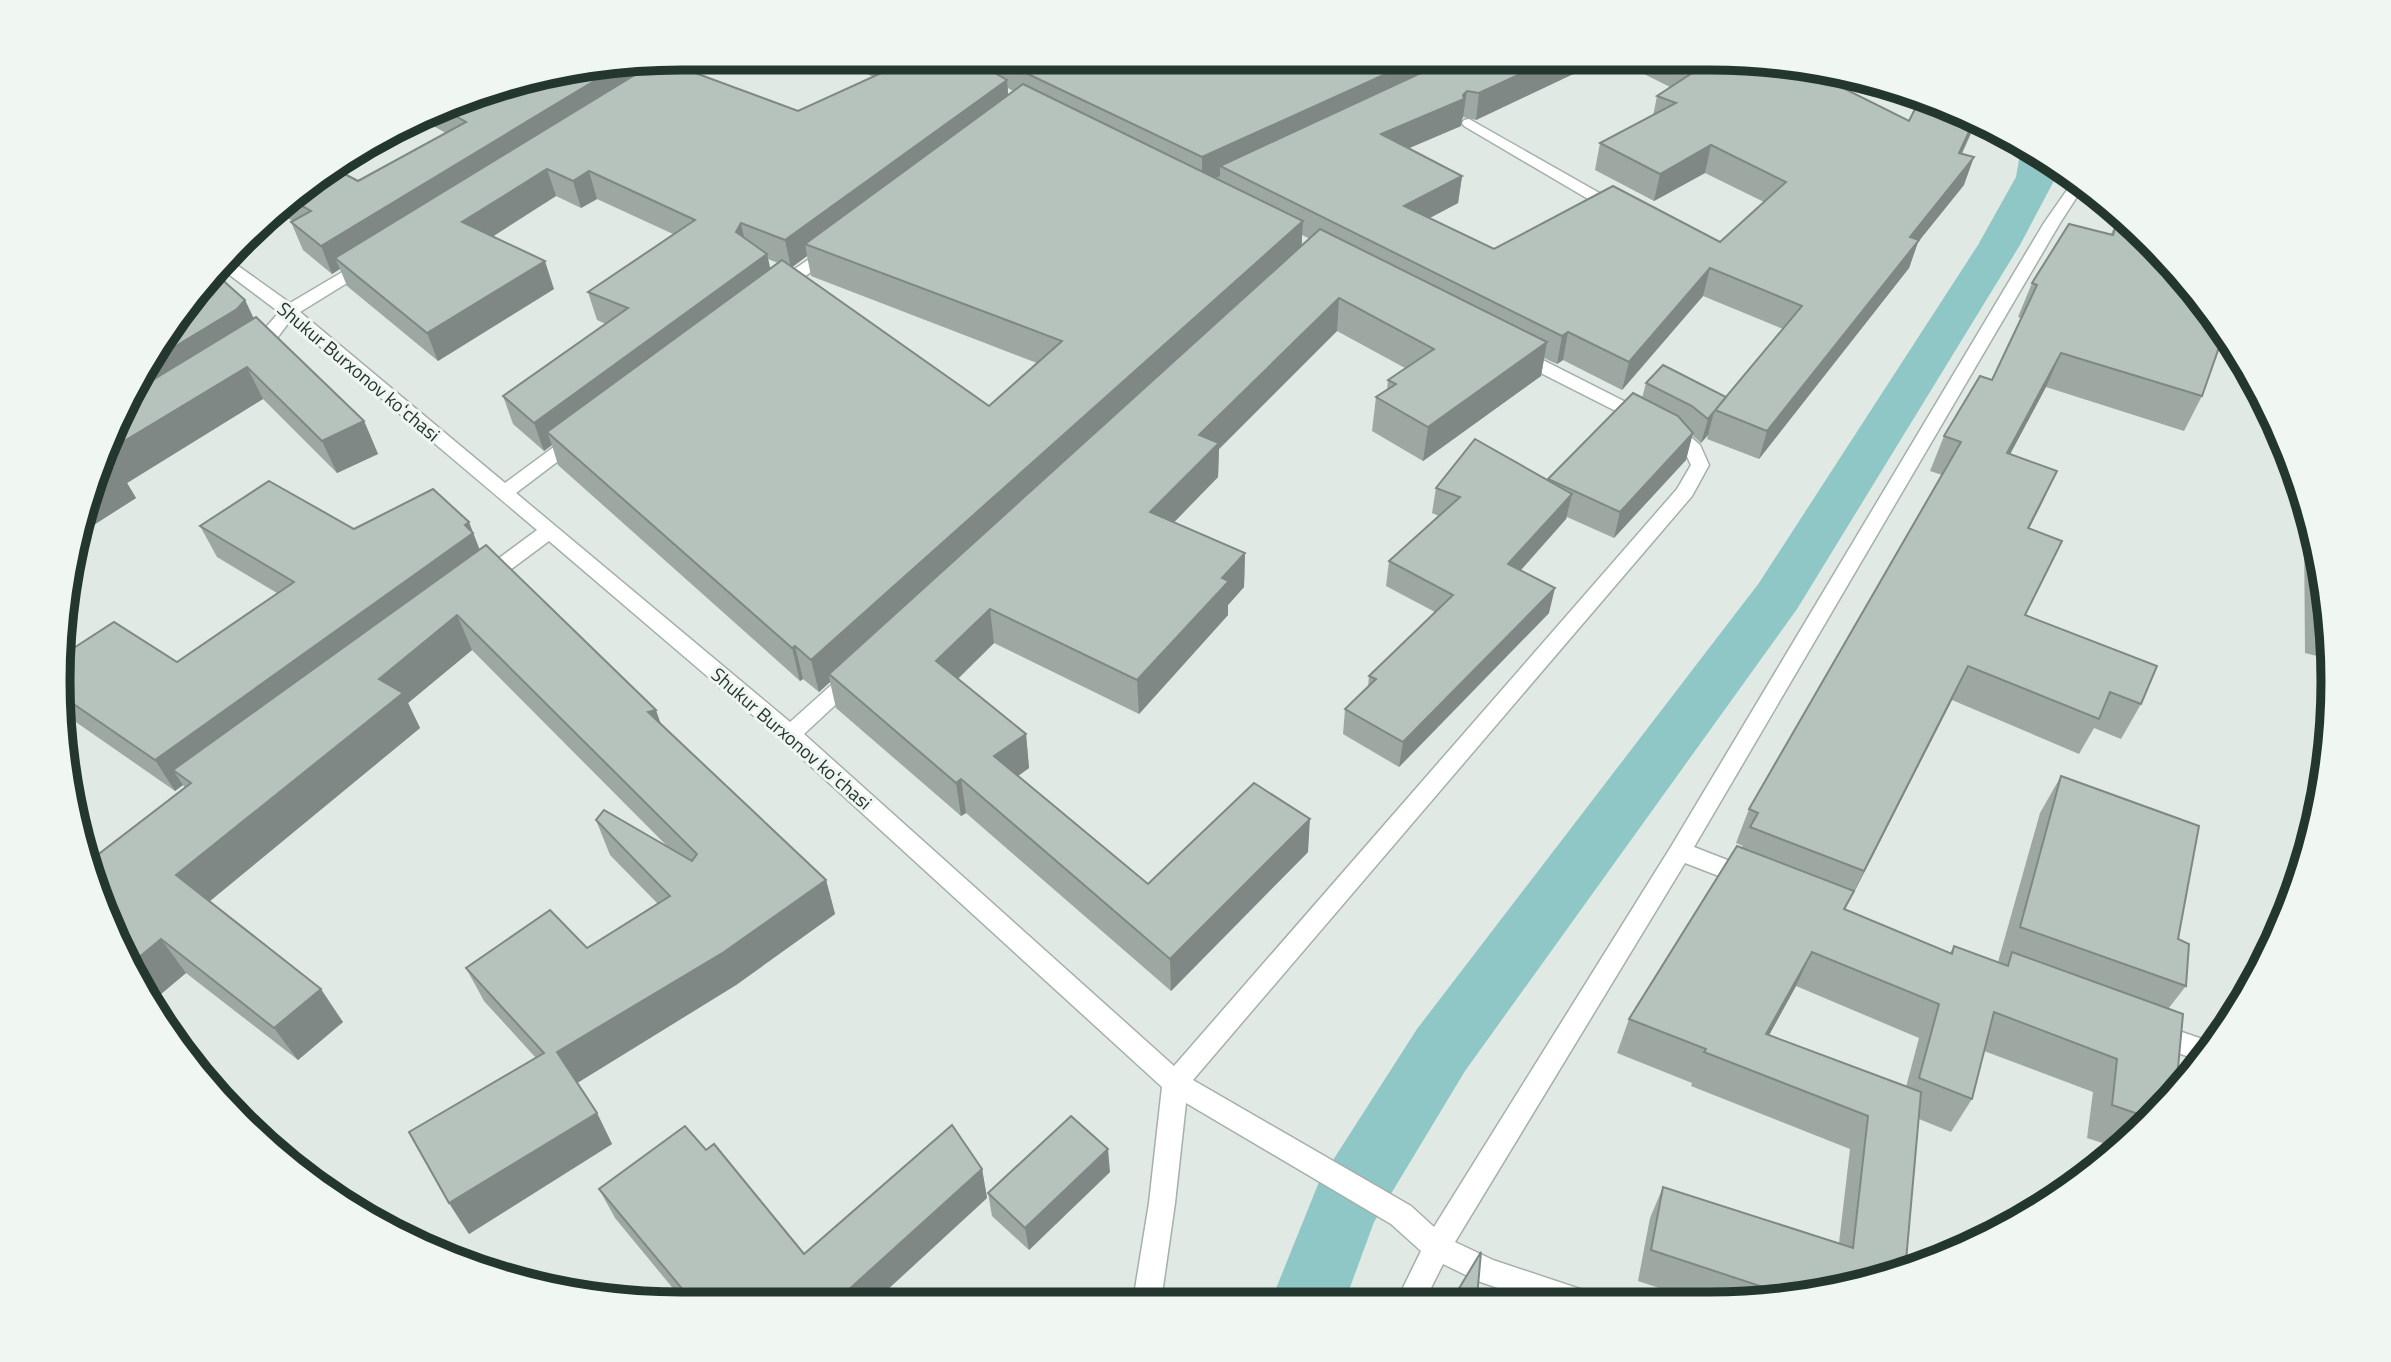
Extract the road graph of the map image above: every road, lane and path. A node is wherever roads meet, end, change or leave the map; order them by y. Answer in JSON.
{"nodes":[{"id":1,"x":679,"y":70,"type":"edge"},
{"id":2,"x":640,"y":94,"type":"edge"},
{"id":3,"x":1469,"y":122,"type":"dead end"},
{"id":4,"x":2074,"y":190,"type":"edge"},
{"id":5,"x":1633,"y":219,"type":"edge"},
{"id":6,"x":847,"y":237,"type":"edge"},
{"id":7,"x":383,"y":254,"type":"edge"},
{"id":8,"x":232,"y":268,"type":"edge"},
{"id":9,"x":759,"y":303,"type":"edge"},
{"id":10,"x":289,"y":312,"type":"junction"},
{"id":11,"x":1504,"y":347,"type":"edge"},
{"id":12,"x":236,"y":362,"type":"edge"},
{"id":13,"x":593,"y":426,"type":"edge"},
{"id":14,"x":505,"y":492,"type":"junction"},
{"id":15,"x":549,"y":531,"type":"junction"},
{"id":16,"x":471,"y":589,"type":"edge"},
{"id":17,"x":872,"y":660,"type":"edge"},
{"id":18,"x":790,"y":734,"type":"junction"},
{"id":19,"x":1681,"y":851,"type":"junction"},
{"id":20,"x":1771,"y":887,"type":"edge"},
{"id":21,"x":2130,"y":1025,"type":"edge"},
{"id":22,"x":2198,"y":1049,"type":"edge"},
{"id":23,"x":1184,"y":1088,"type":"junction"},
{"id":24,"x":1437,"y":1247,"type":"junction"},
{"id":25,"x":1148,"y":1292,"type":"edge"},
{"id":26,"x":1415,"y":1292,"type":"edge"},
{"id":27,"x":1549,"y":1292,"type":"edge"}],
"edges":[{"from":1,"to":2,"type":"street"},
{"from":3,"to":5,"type":"street"},
{"from":4,"to":19,"type":"street"},
{"from":6,"to":9,"type":"street"},
{"from":7,"to":10,"type":"street"},
{"from":8,"to":10,"type":"street","name":"Shukur Burxonov koʻchasi"},
{"from":10,"to":12,"type":"street"},
{"from":10,"to":14,"type":"street","name":"Shukur Burxonov koʻchasi"},
{"from":11,"to":23,"type":"street"},
{"from":13,"to":14,"type":"street"},
{"from":14,"to":15,"type":"street","name":"Shukur Burxonov koʻchasi"},
{"from":15,"to":16,"type":"street"},
{"from":15,"to":18,"type":"street","name":"Shukur Burxonov koʻchasi"},
{"from":17,"to":18,"type":"street"},
{"from":18,"to":23,"type":"street","name":"Shukur Burxonov koʻchasi"},
{"from":19,"to":20,"type":"street"},
{"from":19,"to":24,"type":"street"},
{"from":21,"to":22,"type":"street"},
{"from":23,"to":24,"type":"street","name":"Shukur Burxonov koʻchasi"},
{"from":23,"to":25,"type":"street"},
{"from":24,"to":26,"type":"street"},
{"from":24,"to":27,"type":"street","name":"Shukur Burxonov koʻchasi"}]}
